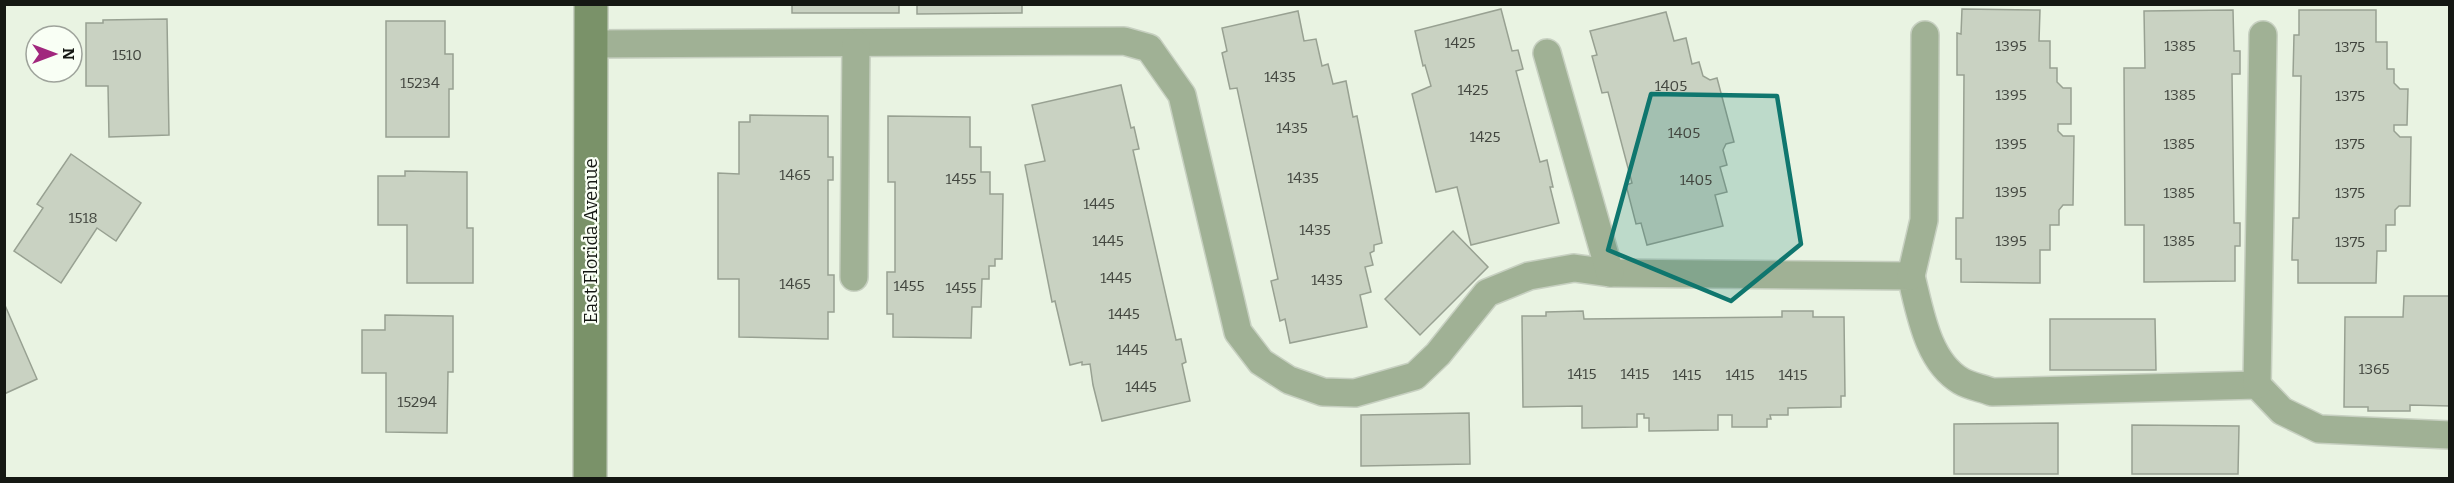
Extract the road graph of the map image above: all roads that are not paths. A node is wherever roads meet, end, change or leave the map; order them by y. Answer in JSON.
{"nodes":[{"id":1,"x":591,"y":4,"type":"edge"},
{"id":2,"x":2263,"y":34,"type":"dead end"},
{"id":3,"x":1925,"y":35,"type":"dead end"},
{"id":4,"x":591,"y":44,"type":"junction"},
{"id":5,"x":856,"y":44,"type":"junction"},
{"id":6,"x":1547,"y":53,"type":"dead end"},
{"id":7,"x":1610,"y":273,"type":"junction"},
{"id":8,"x":1911,"y":276,"type":"junction"},
{"id":9,"x":854,"y":277,"type":"dead end"},
{"id":10,"x":2257,"y":385,"type":"junction"},
{"id":11,"x":2450,"y":435,"type":"edge"},
{"id":12,"x":590,"y":478,"type":"edge"}],
"edges":[{"from":1,"to":4,"type":"street","name":"East Florida Avenue"},
{"from":2,"to":10,"type":"lane"},
{"from":3,"to":8,"type":"lane"},
{"from":4,"to":5,"type":"lane"},
{"from":4,"to":12,"type":"street","name":"East Florida Avenue"},
{"from":5,"to":7,"type":"lane"},
{"from":5,"to":9,"type":"lane"},
{"from":6,"to":7,"type":"lane"},
{"from":7,"to":8,"type":"lane"},
{"from":8,"to":10,"type":"lane"},
{"from":10,"to":11,"type":"lane"}]}
